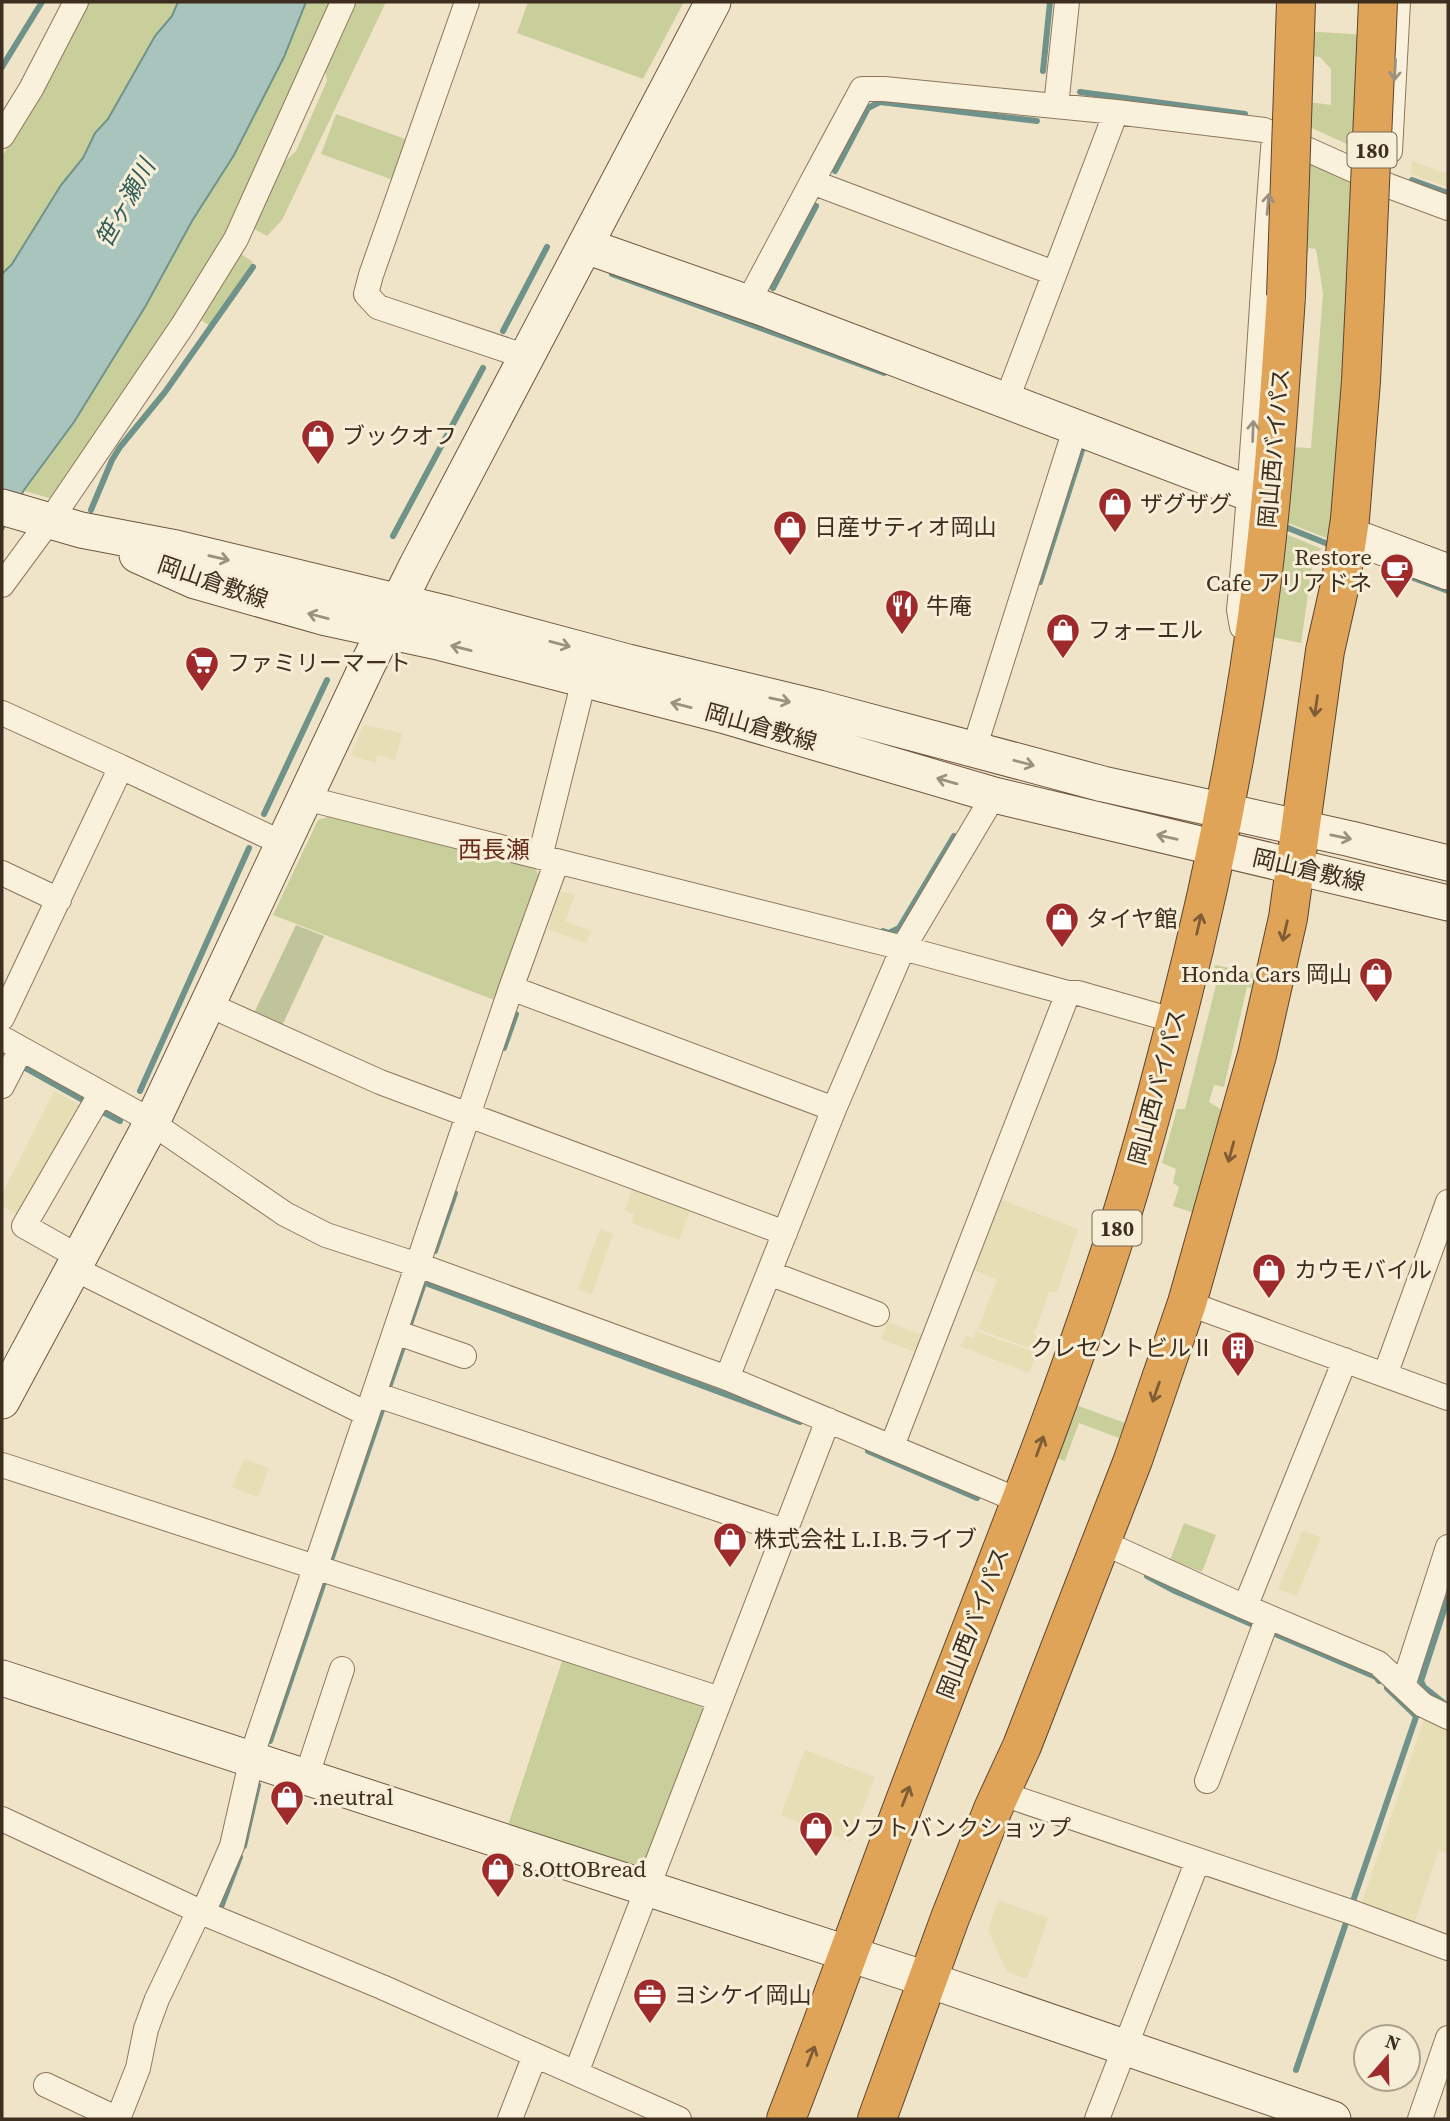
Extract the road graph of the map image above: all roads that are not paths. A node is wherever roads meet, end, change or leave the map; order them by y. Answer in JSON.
{"nodes":[{"id":1,"x":76,"y":2,"type":"edge"},
{"id":2,"x":343,"y":2,"type":"edge"},
{"id":3,"x":467,"y":2,"type":"edge"},
{"id":4,"x":713,"y":2,"type":"edge"},
{"id":5,"x":1067,"y":2,"type":"edge"},
{"id":6,"x":1281,"y":2,"type":"edge"},
{"id":7,"x":1297,"y":2,"type":"edge"},
{"id":8,"x":1378,"y":2,"type":"edge"},
{"id":9,"x":1398,"y":2,"type":"edge"},
{"id":10,"x":1056,"y":106,"type":"junction"},
{"id":11,"x":1116,"y":112,"type":"junction"},
{"id":12,"x":1274,"y":134,"type":"junction"},
{"id":13,"x":2,"y":136,"type":"edge"},
{"id":14,"x":812,"y":183,"type":"junction"},
{"id":15,"x":1389,"y":186,"type":"junction"},
{"id":16,"x":1448,"y":208,"type":"edge"},
{"id":17,"x":586,"y":246,"type":"junction"},
{"id":18,"x":1054,"y":273,"type":"junction"},
{"id":19,"x":748,"y":302,"type":"junction"},
{"id":20,"x":527,"y":357,"type":"junction"},
{"id":21,"x":1006,"y":400,"type":"junction"},
{"id":22,"x":1076,"y":426,"type":"junction"},
{"id":23,"x":1251,"y":494,"type":"junction"},
{"id":24,"x":2,"y":507,"type":"edge"},
{"id":25,"x":54,"y":523,"type":"junction"},
{"id":26,"x":1365,"y":541,"type":"junction"},
{"id":27,"x":1448,"y":572,"type":"edge"},
{"id":28,"x":2,"y":585,"type":"edge"},
{"id":29,"x":392,"y":616,"type":"junction"},
{"id":30,"x":1325,"y":651,"type":"junction"},
{"id":31,"x":1250,"y":669,"type":"junction"},
{"id":32,"x":584,"y":680,"type":"junction"},
{"id":33,"x":2,"y":713,"type":"edge"},
{"id":34,"x":974,"y":749,"type":"junction"},
{"id":35,"x":121,"y":767,"type":"junction"},
{"id":36,"x":994,"y":795,"type":"junction"},
{"id":37,"x":305,"y":798,"type":"junction"},
{"id":38,"x":1224,"y":812,"type":"junction"},
{"id":39,"x":1299,"y":828,"type":"junction"},
{"id":40,"x":284,"y":844,"type":"junction"},
{"id":41,"x":1216,"y":848,"type":"junction"},
{"id":42,"x":548,"y":859,"type":"junction"},
{"id":43,"x":1448,"y":863,"type":"edge"},
{"id":44,"x":1294,"y":866,"type":"junction"},
{"id":45,"x":2,"y":873,"type":"edge"},
{"id":46,"x":59,"y":900,"type":"junction"},
{"id":47,"x":1448,"y":903,"type":"edge"},
{"id":48,"x":903,"y":948,"type":"junction"},
{"id":49,"x":511,"y":988,"type":"junction"},
{"id":50,"x":1068,"y":993,"type":"junction"},
{"id":51,"x":207,"y":1004,"type":"junction"},
{"id":52,"x":2,"y":1018,"type":"edge"},
{"id":53,"x":1176,"y":1021,"type":"junction"},
{"id":54,"x":10,"y":1059,"type":"edge"},
{"id":55,"x":96,"y":1101,"type":"junction"},
{"id":56,"x":834,"y":1109,"type":"junction"},
{"id":57,"x":469,"y":1114,"type":"junction"},
{"id":58,"x":152,"y":1122,"type":"junction"},
{"id":59,"x":1448,"y":1202,"type":"edge"},
{"id":60,"x":785,"y":1233,"type":"junction"},
{"id":61,"x":76,"y":1263,"type":"junction"},
{"id":62,"x":418,"y":1265,"type":"junction"},
{"id":63,"x":769,"y":1273,"type":"junction"},
{"id":64,"x":1187,"y":1303,"type":"junction"},
{"id":65,"x":877,"y":1314,"type":"dead end"},
{"id":66,"x":402,"y":1334,"type":"junction"},
{"id":67,"x":464,"y":1356,"type":"dead end"},
{"id":68,"x":1345,"y":1360,"type":"junction"},
{"id":69,"x":1385,"y":1375,"type":"junction"},
{"id":70,"x":727,"y":1378,"type":"junction"},
{"id":71,"x":1448,"y":1398,"type":"edge"},
{"id":72,"x":2,"y":1401,"type":"edge"},
{"id":73,"x":378,"y":1401,"type":"junction"},
{"id":74,"x":825,"y":1428,"type":"junction"},
{"id":75,"x":892,"y":1447,"type":"junction"},
{"id":76,"x":2,"y":1465,"type":"edge"},
{"id":77,"x":1020,"y":1501,"type":"junction"},
{"id":78,"x":784,"y":1531,"type":"junction"},
{"id":79,"x":1102,"y":1542,"type":"junction"},
{"id":80,"x":1448,"y":1547,"type":"edge"},
{"id":81,"x":323,"y":1570,"type":"junction"},
{"id":82,"x":1245,"y":1607,"type":"junction"},
{"id":83,"x":1265,"y":1625,"type":"junction"},
{"id":84,"x":342,"y":1670,"type":"dead end"},
{"id":85,"x":2,"y":1678,"type":"edge"},
{"id":86,"x":1414,"y":1696,"type":"junction"},
{"id":87,"x":720,"y":1699,"type":"junction"},
{"id":88,"x":1448,"y":1717,"type":"edge"},
{"id":89,"x":250,"y":1760,"type":"junction"},
{"id":90,"x":306,"y":1778,"type":"junction"},
{"id":91,"x":1207,"y":1781,"type":"dead end"},
{"id":92,"x":1000,"y":1793,"type":"junction"},
{"id":93,"x":2,"y":1819,"type":"edge"},
{"id":94,"x":1198,"y":1860,"type":"junction"},
{"id":95,"x":647,"y":1887,"type":"junction"},
{"id":96,"x":204,"y":1917,"type":"junction"},
{"id":97,"x":1448,"y":1948,"type":"edge"},
{"id":98,"x":848,"y":1953,"type":"junction"},
{"id":99,"x":929,"y":1980,"type":"junction"},
{"id":100,"x":1448,"y":2038,"type":"edge"},
{"id":101,"x":1125,"y":2048,"type":"junction"},
{"id":102,"x":532,"y":2061,"type":"junction"},
{"id":103,"x":576,"y":2073,"type":"junction"},
{"id":104,"x":46,"y":2085,"type":"dead end"},
{"id":105,"x":118,"y":2119,"type":"edge"},
{"id":106,"x":510,"y":2119,"type":"edge"},
{"id":107,"x":679,"y":2119,"type":"edge"},
{"id":108,"x":786,"y":2119,"type":"edge"},
{"id":109,"x":877,"y":2119,"type":"edge"},
{"id":110,"x":1097,"y":2119,"type":"edge"},
{"id":111,"x":1334,"y":2119,"type":"edge"},
{"id":112,"x":1420,"y":2119,"type":"edge"}],
"edges":[{"from":1,"to":13,"type":"street"},
{"from":2,"to":25,"type":"street"},
{"from":3,"to":20,"type":"street"},
{"from":4,"to":17,"type":"street"},
{"from":5,"to":10,"type":"street"},
{"from":6,"to":12,"type":"street"},
{"from":7,"to":31,"type":"highway","name":"岡山西バイパス","number":"180","bridge":true},
{"from":8,"to":30,"type":"highway","number":"180","bridge":true},
{"from":9,"to":15,"type":"street","one_way":true},
{"from":10,"to":11,"type":"street"},
{"from":10,"to":14,"type":"street"},
{"from":11,"to":12,"type":"street"},
{"from":11,"to":18,"type":"street"},
{"from":12,"to":15,"type":"street"},
{"from":23,"to":12,"type":"street","one_way":true},
{"from":14,"to":18,"type":"street"},
{"from":14,"to":19,"type":"street"},
{"from":15,"to":16,"type":"street"},
{"from":15,"to":26,"type":"street"},
{"from":17,"to":19,"type":"street"},
{"from":17,"to":20,"type":"street"},
{"from":18,"to":21,"type":"street"},
{"from":19,"to":21,"type":"street"},
{"from":20,"to":29,"type":"street"},
{"from":21,"to":22,"type":"street"},
{"from":22,"to":23,"type":"street"},
{"from":22,"to":34,"type":"street"},
{"from":23,"to":31,"type":"street"},
{"from":24,"to":25,"type":"street","name":"岡山倉敷線"},
{"from":25,"to":28,"type":"street"},
{"from":25,"to":29,"type":"street","name":"岡山倉敷線"},
{"from":26,"to":27,"type":"street"},
{"from":26,"to":30,"type":"street"},
{"from":32,"to":29,"type":"street","name":"岡山倉敷線","one_way":true},
{"from":29,"to":34,"type":"street","name":"岡山倉敷線","one_way":true},
{"from":29,"to":37,"type":"street"},
{"from":30,"to":39,"type":"highway","number":"180","one_way":true},
{"from":31,"to":38,"type":"highway","name":"岡山西バイパス","number":"180"},
{"from":36,"to":32,"type":"street","name":"岡山倉敷線","one_way":true},
{"from":32,"to":42,"type":"street"},
{"from":33,"to":35,"type":"street"},
{"from":34,"to":38,"type":"street","name":"岡山倉敷線","one_way":true},
{"from":35,"to":40,"type":"street"},
{"from":35,"to":46,"type":"street"},
{"from":41,"to":36,"type":"street","name":"岡山倉敷線","one_way":true},
{"from":36,"to":48,"type":"street"},
{"from":37,"to":40,"type":"street"},
{"from":37,"to":42,"type":"street"},
{"from":38,"to":39,"type":"street","name":"岡山倉敷線"},
{"from":38,"to":41,"type":"highway","name":"岡山西バイパス","number":"180"},
{"from":39,"to":43,"type":"street","name":"岡山倉敷線","one_way":true},
{"from":39,"to":44,"type":"highway","number":"180"},
{"from":40,"to":51,"type":"street"},
{"from":41,"to":44,"type":"street","name":"岡山倉敷線"},
{"from":53,"to":41,"type":"highway","name":"岡山西バイパス","number":"180","one_way":true},
{"from":42,"to":48,"type":"street"},
{"from":42,"to":49,"type":"street"},
{"from":44,"to":47,"type":"street","name":"岡山倉敷線"},
{"from":44,"to":64,"type":"highway","number":"180","one_way":true},
{"from":45,"to":46,"type":"street"},
{"from":46,"to":52,"type":"street"},
{"from":48,"to":50,"type":"street"},
{"from":48,"to":56,"type":"street"},
{"from":49,"to":56,"type":"street"},
{"from":49,"to":57,"type":"street"},
{"from":50,"to":53,"type":"street"},
{"from":50,"to":75,"type":"street"},
{"from":51,"to":57,"type":"street"},
{"from":51,"to":58,"type":"street"},
{"from":77,"to":53,"type":"highway","name":"岡山西バイパス","number":"180","one_way":true},
{"from":54,"to":55,"type":"street"},
{"from":55,"to":58,"type":"street"},
{"from":55,"to":61,"type":"street"},
{"from":56,"to":60,"type":"street"},
{"from":57,"to":60,"type":"street"},
{"from":57,"to":62,"type":"street"},
{"from":58,"to":61,"type":"street"},
{"from":58,"to":62,"type":"street"},
{"from":59,"to":69,"type":"street"},
{"from":60,"to":63,"type":"street"},
{"from":61,"to":72,"type":"street"},
{"from":61,"to":73,"type":"street"},
{"from":62,"to":66,"type":"street"},
{"from":62,"to":70,"type":"street"},
{"from":63,"to":65,"type":"street"},
{"from":63,"to":70,"type":"street"},
{"from":64,"to":68,"type":"street"},
{"from":64,"to":79,"type":"highway","number":"180","one_way":true},
{"from":66,"to":67,"type":"street"},
{"from":66,"to":73,"type":"street"},
{"from":68,"to":69,"type":"street"},
{"from":68,"to":82,"type":"street"},
{"from":69,"to":71,"type":"street"},
{"from":70,"to":74,"type":"street"},
{"from":73,"to":78,"type":"street"},
{"from":73,"to":81,"type":"street"},
{"from":74,"to":75,"type":"street"},
{"from":74,"to":78,"type":"street"},
{"from":75,"to":77,"type":"street"},
{"from":76,"to":81,"type":"street"},
{"from":98,"to":77,"type":"highway","name":"岡山西バイパス","number":"180","one_way":true},
{"from":78,"to":87,"type":"street"},
{"from":79,"to":82,"type":"street"},
{"from":79,"to":92,"type":"highway","number":"180"},
{"from":80,"to":86,"type":"street"},
{"from":81,"to":87,"type":"street"},
{"from":81,"to":89,"type":"street"},
{"from":82,"to":83,"type":"street"},
{"from":83,"to":86,"type":"street"},
{"from":83,"to":91,"type":"street"},
{"from":84,"to":90,"type":"street"},
{"from":85,"to":89,"type":"street"},
{"from":86,"to":88,"type":"street"},
{"from":87,"to":95,"type":"street"},
{"from":89,"to":90,"type":"street"},
{"from":89,"to":96,"type":"street"},
{"from":90,"to":95,"type":"street"},
{"from":92,"to":94,"type":"street"},
{"from":92,"to":99,"type":"highway","number":"180"},
{"from":93,"to":96,"type":"street"},
{"from":94,"to":97,"type":"street"},
{"from":94,"to":101,"type":"street"},
{"from":95,"to":98,"type":"street"},
{"from":95,"to":103,"type":"street"},
{"from":96,"to":102,"type":"street"},
{"from":96,"to":105,"type":"street"},
{"from":98,"to":99,"type":"street"},
{"from":108,"to":98,"type":"highway","name":"岡山西バイパス","number":"180","one_way":true},
{"from":99,"to":101,"type":"street"},
{"from":99,"to":109,"type":"highway","number":"180"},
{"from":100,"to":112,"type":"street"},
{"from":101,"to":110,"type":"street"},
{"from":101,"to":111,"type":"street"},
{"from":102,"to":103,"type":"street"},
{"from":102,"to":106,"type":"street"},
{"from":103,"to":107,"type":"street"},
{"from":104,"to":105,"type":"street"}]}
